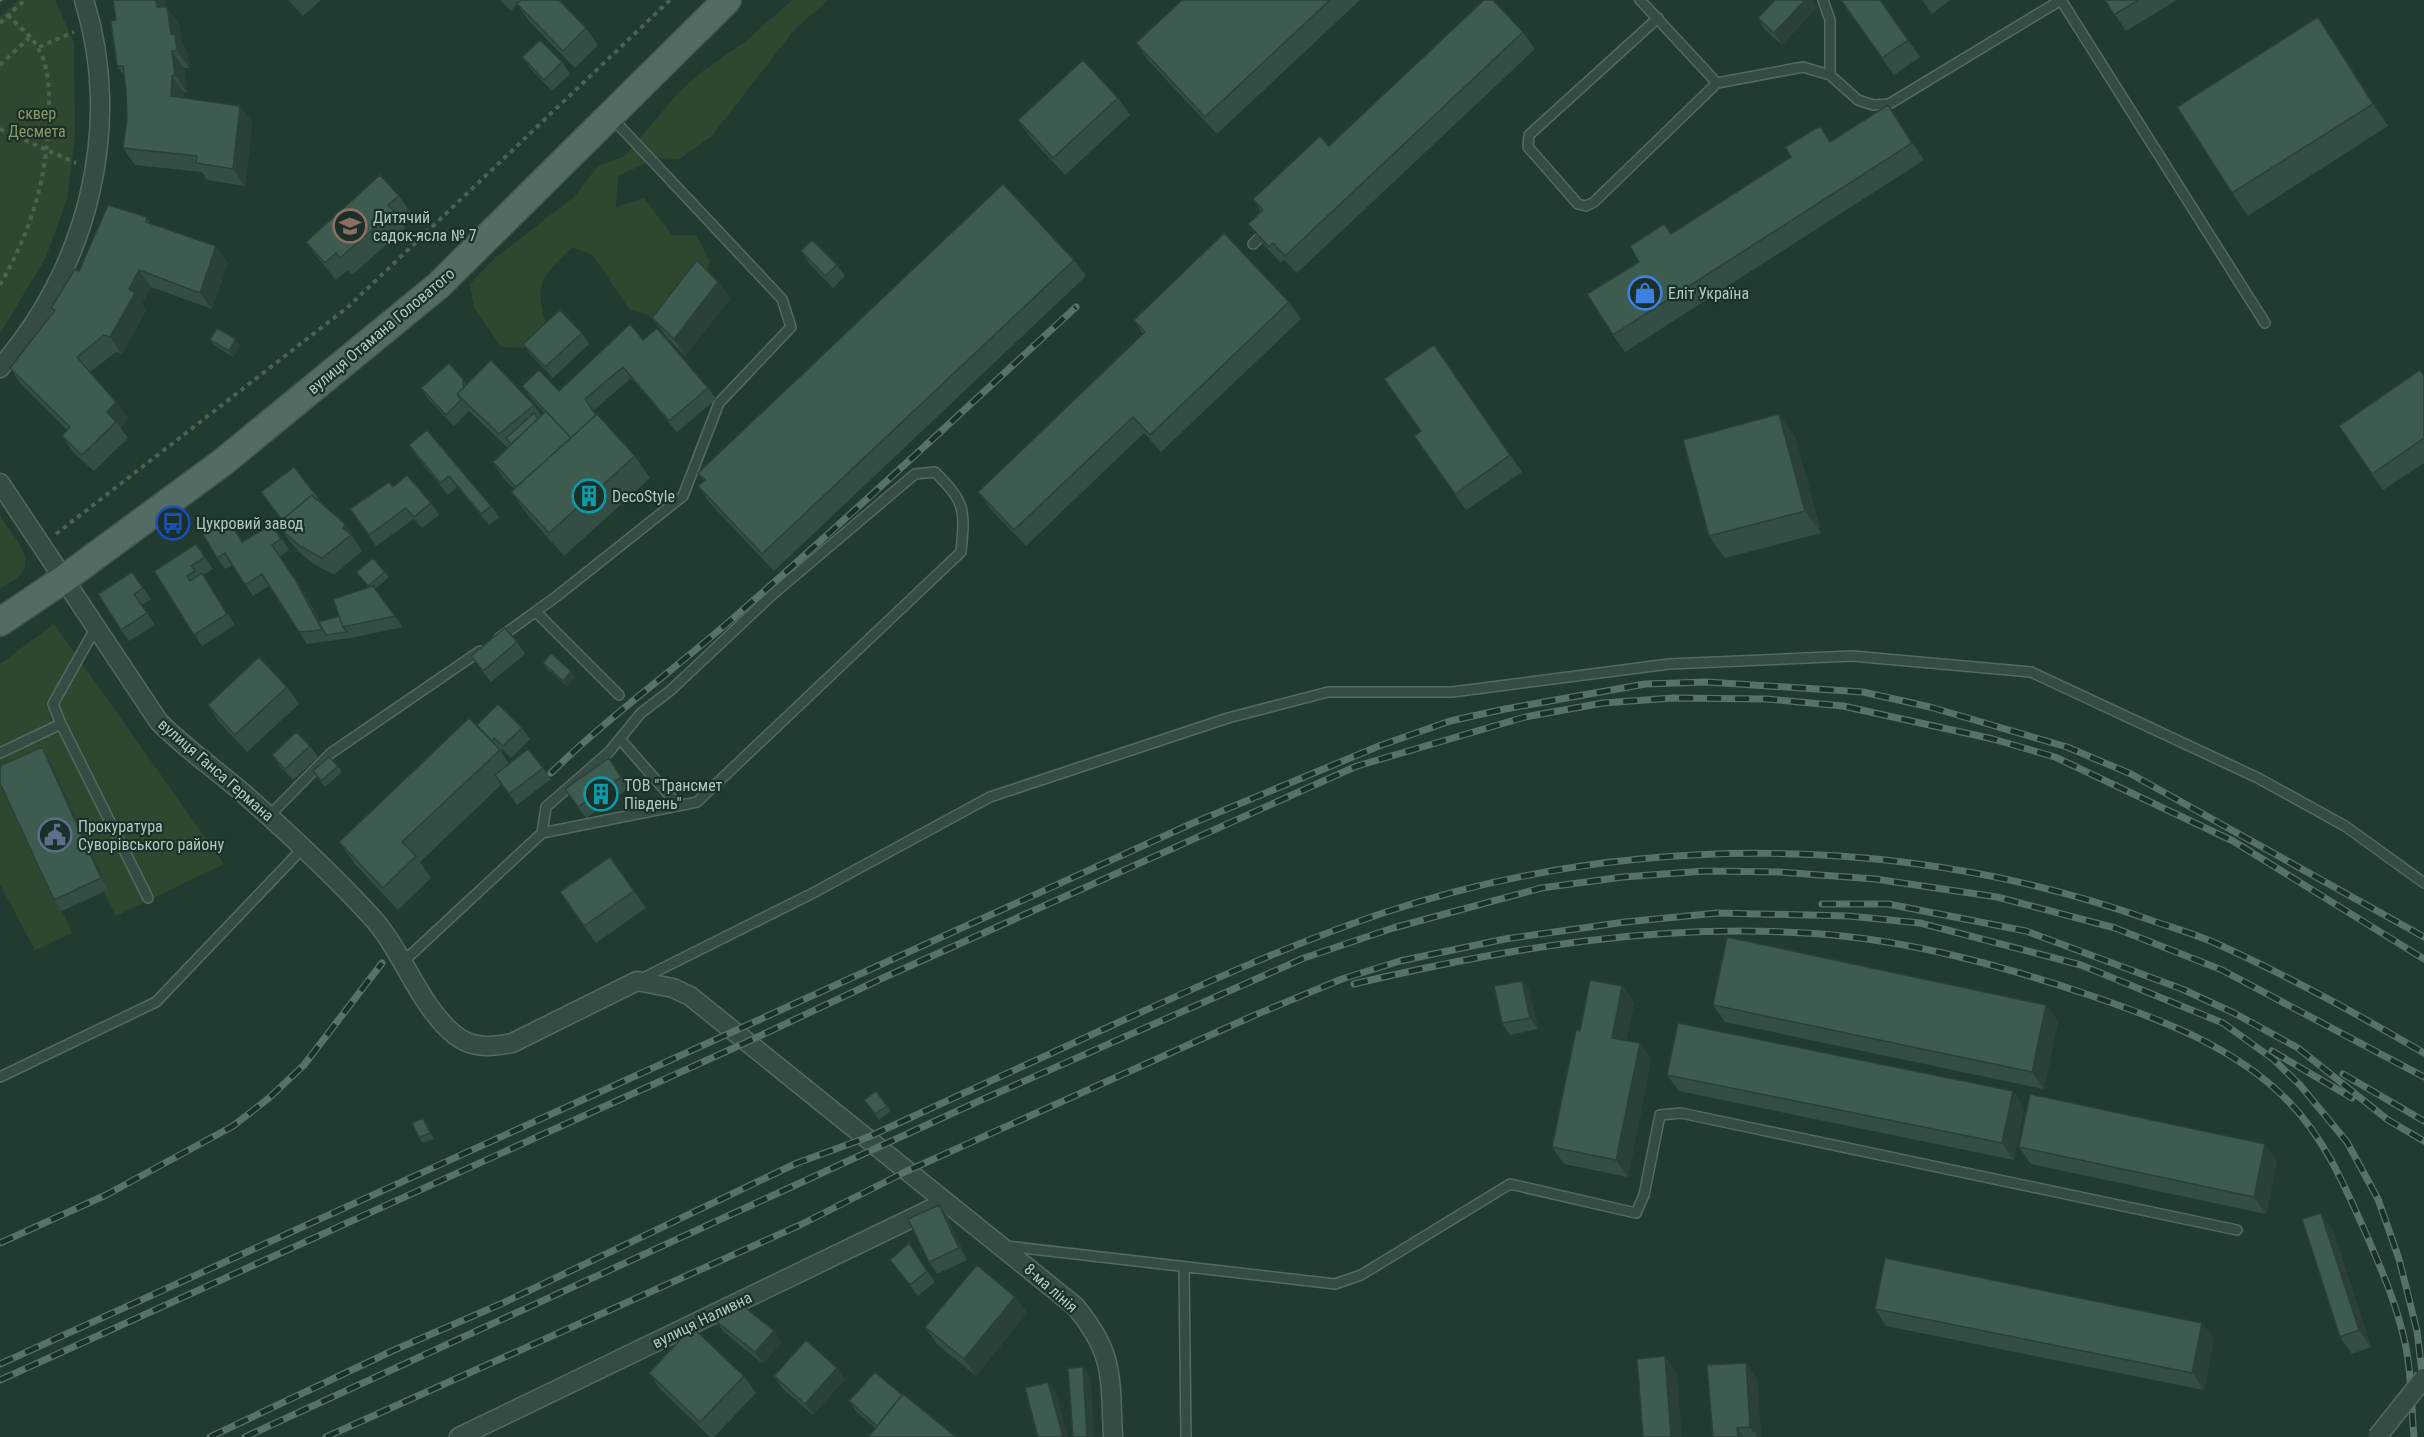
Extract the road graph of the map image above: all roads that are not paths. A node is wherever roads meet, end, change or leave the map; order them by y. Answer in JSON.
{"nodes":[{"id":1,"x":84,"y":0,"type":"edge"},
{"id":2,"x":727,"y":0,"type":"edge"},
{"id":3,"x":1640,"y":0,"type":"edge"},
{"id":4,"x":1823,"y":0,"type":"edge"},
{"id":5,"x":2061,"y":0,"type":"edge"},
{"id":6,"x":1658,"y":18,"type":"junction"},
{"id":7,"x":1830,"y":75,"type":"junction"},
{"id":8,"x":1717,"y":83,"type":"junction"},
{"id":9,"x":610,"y":116,"type":"junction"},
{"id":10,"x":1273,"y":224,"type":"edge"},
{"id":11,"x":1252,"y":244,"type":"edge"},
{"id":12,"x":2265,"y":323,"type":"dead end"},
{"id":13,"x":0,"y":368,"type":"edge"},
{"id":14,"x":0,"y":483,"type":"edge"},
{"id":15,"x":63,"y":579,"type":"junction"},
{"id":16,"x":536,"y":612,"type":"junction"},
{"id":17,"x":0,"y":622,"type":"edge"},
{"id":18,"x":95,"y":629,"type":"junction"},
{"id":19,"x":619,"y":694,"type":"dead end"},
{"id":20,"x":61,"y":724,"type":"junction"},
{"id":21,"x":620,"y":739,"type":"junction"},
{"id":22,"x":0,"y":753,"type":"edge"},
{"id":23,"x":678,"y":806,"type":"junction"},
{"id":24,"x":269,"y":816,"type":"junction"},
{"id":25,"x":542,"y":833,"type":"junction"},
{"id":26,"x":303,"y":848,"type":"junction"},
{"id":27,"x":2424,"y":884,"type":"edge"},
{"id":28,"x":148,"y":898,"type":"dead end"},
{"id":29,"x":404,"y":961,"type":"junction"},
{"id":30,"x":637,"y":981,"type":"junction"},
{"id":31,"x":0,"y":1077,"type":"edge"},
{"id":32,"x":946,"y":1202,"type":"junction"},
{"id":33,"x":2237,"y":1230,"type":"dead end"},
{"id":34,"x":1000,"y":1246,"type":"junction"},
{"id":35,"x":1184,"y":1267,"type":"junction"},
{"id":36,"x":2424,"y":1378,"type":"edge"},
{"id":37,"x":459,"y":1437,"type":"edge"},
{"id":38,"x":1113,"y":1437,"type":"edge"},
{"id":39,"x":1186,"y":1437,"type":"edge"},
{"id":40,"x":2378,"y":1437,"type":"edge"}],
"edges":[{"from":1,"to":13,"type":"street"},
{"from":2,"to":9,"type":"main road","name":"вулиця Отамана Головатого"},
{"from":3,"to":6,"type":"lane"},
{"from":4,"to":7,"type":"lane"},
{"from":5,"to":7,"type":"lane"},
{"from":5,"to":12,"type":"lane"},
{"from":6,"to":8,"type":"lane"},
{"from":6,"to":8,"type":"lane"},
{"from":7,"to":8,"type":"lane"},
{"from":9,"to":15,"type":"main road","name":"вулиця Отамана Головатого"},
{"from":9,"to":16,"type":"lane"},
{"from":10,"to":11,"type":"lane"},
{"from":14,"to":15,"type":"street","name":"вулиця Ганса Германа"},
{"from":15,"to":17,"type":"main road","name":"вулиця Отамана Головатого"},
{"from":15,"to":18,"type":"street","name":"вулиця Ганса Германа"},
{"from":16,"to":19,"type":"lane"},
{"from":16,"to":24,"type":"lane"},
{"from":18,"to":20,"type":"lane"},
{"from":18,"to":24,"type":"street","name":"вулиця Ганса Германа"},
{"from":20,"to":22,"type":"lane"},
{"from":20,"to":28,"type":"lane"},
{"from":21,"to":23,"type":"lane"},
{"from":21,"to":23,"type":"lane"},
{"from":21,"to":25,"type":"lane"},
{"from":23,"to":25,"type":"lane"},
{"from":24,"to":26,"type":"street","name":"вулиця Ганса Германа"},
{"from":25,"to":29,"type":"lane"},
{"from":26,"to":29,"type":"street","name":"вулиця Ганса Германа"},
{"from":26,"to":31,"type":"lane"},
{"from":27,"to":30,"type":"lane"},
{"from":29,"to":30,"type":"street","name":"вулиця Ганса Германа"},
{"from":30,"to":32,"type":"street","name":"8-ма лінія"},
{"from":32,"to":34,"type":"street","name":"8-ма лінія"},
{"from":32,"to":37,"type":"street","name":"вулиця Наливна"},
{"from":33,"to":35,"type":"lane"},
{"from":34,"to":35,"type":"lane"},
{"from":34,"to":38,"type":"street","name":"8-ма лінія"},
{"from":35,"to":39,"type":"lane"},
{"from":36,"to":40,"type":"street","bridge":true}]}
